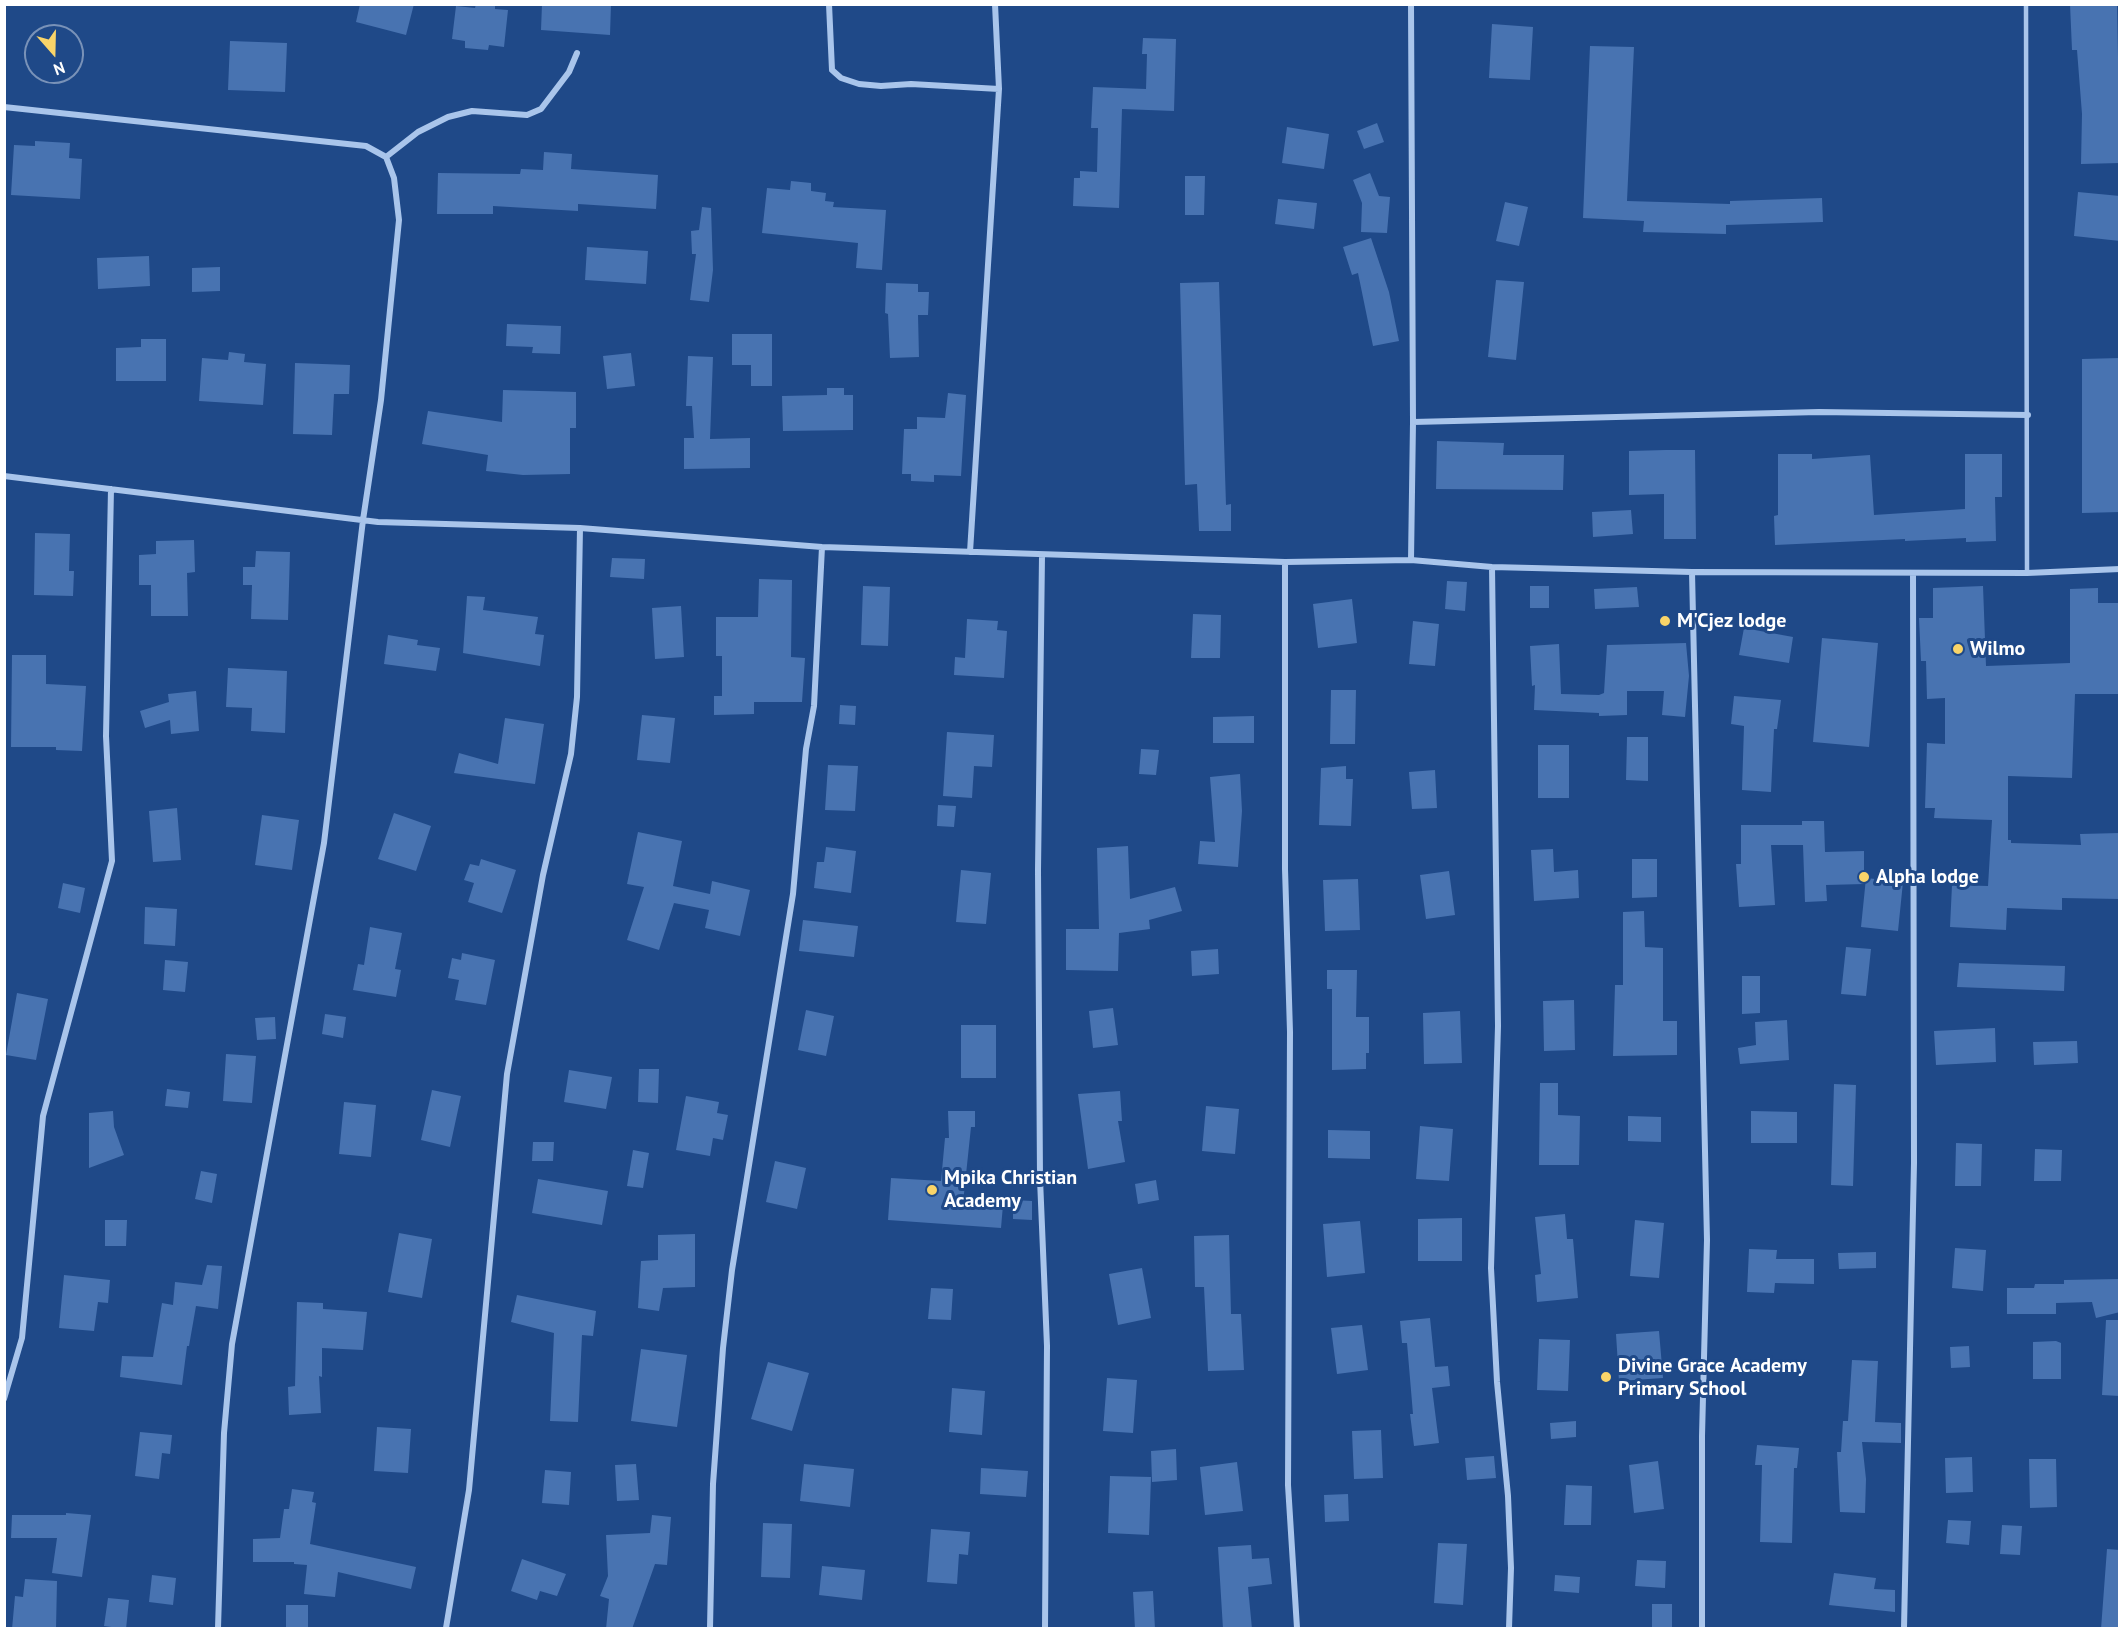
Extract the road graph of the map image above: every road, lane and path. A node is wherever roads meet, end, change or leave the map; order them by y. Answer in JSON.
{"nodes":[{"id":1,"x":829,"y":4,"type":"edge"},
{"id":2,"x":995,"y":4,"type":"edge"},
{"id":3,"x":1411,"y":4,"type":"edge"},
{"id":4,"x":2026,"y":4,"type":"edge"},
{"id":5,"x":577,"y":53,"type":"dead end"},
{"id":6,"x":999,"y":88,"type":"junction"},
{"id":7,"x":4,"y":107,"type":"edge"},
{"id":8,"x":386,"y":157,"type":"junction"},
{"id":9,"x":2028,"y":415,"type":"junction"},
{"id":10,"x":1413,"y":423,"type":"junction"},
{"id":11,"x":4,"y":476,"type":"edge"},
{"id":12,"x":111,"y":489,"type":"junction"},
{"id":13,"x":363,"y":520,"type":"junction"},
{"id":14,"x":580,"y":528,"type":"junction"},
{"id":15,"x":822,"y":547,"type":"junction"},
{"id":16,"x":970,"y":552,"type":"junction"},
{"id":17,"x":1042,"y":555,"type":"junction"},
{"id":18,"x":1411,"y":560,"type":"junction"},
{"id":19,"x":1285,"y":562,"type":"junction"},
{"id":20,"x":1492,"y":567,"type":"junction"},
{"id":21,"x":2120,"y":568,"type":"edge"},
{"id":22,"x":1692,"y":572,"type":"junction"},
{"id":23,"x":1913,"y":573,"type":"junction"},
{"id":24,"x":2027,"y":573,"type":"junction"},
{"id":25,"x":4,"y":1399,"type":"edge"},
{"id":26,"x":218,"y":1629,"type":"edge"},
{"id":27,"x":446,"y":1629,"type":"edge"},
{"id":28,"x":710,"y":1629,"type":"edge"},
{"id":29,"x":1045,"y":1629,"type":"edge"},
{"id":30,"x":1297,"y":1629,"type":"edge"},
{"id":31,"x":1509,"y":1629,"type":"edge"},
{"id":32,"x":1702,"y":1629,"type":"edge"},
{"id":33,"x":1904,"y":1629,"type":"edge"}],
"edges":[{"from":1,"to":6,"type":"street"},
{"from":2,"to":6,"type":"street"},
{"from":3,"to":10,"type":"street"},
{"from":4,"to":9,"type":"lane"},
{"from":5,"to":8,"type":"street"},
{"from":6,"to":16,"type":"street"},
{"from":7,"to":8,"type":"street"},
{"from":8,"to":13,"type":"street"},
{"from":9,"to":10,"type":"street"},
{"from":9,"to":24,"type":"lane"},
{"from":10,"to":18,"type":"street"},
{"from":11,"to":12,"type":"street"},
{"from":12,"to":13,"type":"street"},
{"from":12,"to":25,"type":"street"},
{"from":13,"to":14,"type":"street"},
{"from":13,"to":26,"type":"street"},
{"from":14,"to":15,"type":"street"},
{"from":14,"to":27,"type":"street"},
{"from":15,"to":16,"type":"street"},
{"from":15,"to":28,"type":"street"},
{"from":16,"to":17,"type":"street"},
{"from":17,"to":19,"type":"street"},
{"from":17,"to":29,"type":"street"},
{"from":18,"to":19,"type":"street"},
{"from":18,"to":20,"type":"street"},
{"from":19,"to":30,"type":"street"},
{"from":20,"to":22,"type":"street"},
{"from":20,"to":31,"type":"street"},
{"from":21,"to":24,"type":"street"},
{"from":22,"to":23,"type":"street"},
{"from":22,"to":32,"type":"street"},
{"from":23,"to":24,"type":"street"},
{"from":23,"to":33,"type":"street"}]}
